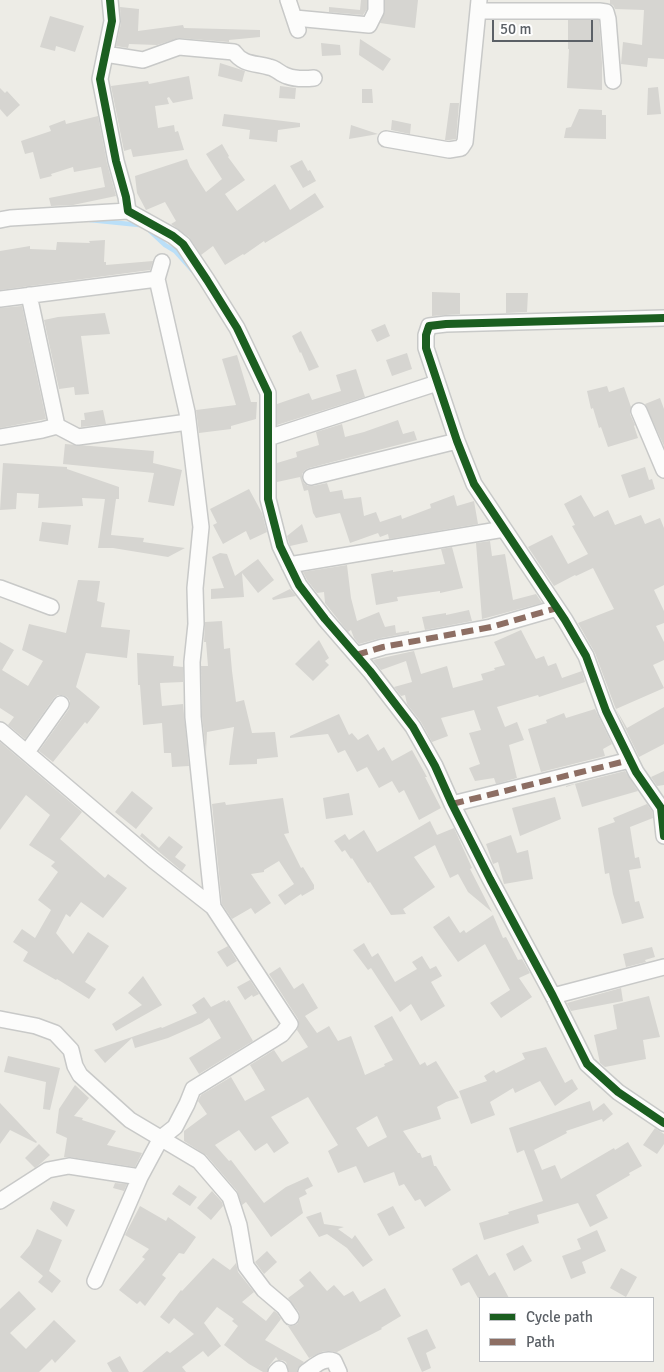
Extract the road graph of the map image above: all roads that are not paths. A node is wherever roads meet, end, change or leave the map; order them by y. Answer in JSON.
{"nodes":[{"id":1,"x":110,"y":0,"type":"edge"},
{"id":2,"x":288,"y":0,"type":"edge"},
{"id":3,"x":376,"y":0,"type":"edge"},
{"id":4,"x":479,"y":5,"type":"edge"},
{"id":5,"x":105,"y":54,"type":"junction"},
{"id":6,"x":314,"y":78,"type":"dead end"},
{"id":7,"x":613,"y":82,"type":"dead end"},
{"id":8,"x":386,"y":139,"type":"dead end"},
{"id":9,"x":128,"y":211,"type":"junction"},
{"id":10,"x":0,"y":220,"type":"edge"},
{"id":11,"x":162,"y":262,"type":"dead end"},
{"id":12,"x":157,"y":280,"type":"junction"},
{"id":13,"x":29,"y":295,"type":"junction"},
{"id":14,"x":0,"y":298,"type":"edge"},
{"id":15,"x":664,"y":318,"type":"edge"},
{"id":16,"x":437,"y":383,"type":"junction"},
{"id":17,"x":638,"y":411,"type":"dead end"},
{"id":18,"x":188,"y":422,"type":"junction"},
{"id":19,"x":57,"y":426,"type":"junction"},
{"id":20,"x":0,"y":437,"type":"edge"},
{"id":21,"x":268,"y":438,"type":"junction"},
{"id":22,"x":457,"y":441,"type":"junction"},
{"id":23,"x":664,"y":470,"type":"edge"},
{"id":24,"x":311,"y":477,"type":"dead end"},
{"id":25,"x":504,"y":529,"type":"junction"},
{"id":26,"x":289,"y":565,"type":"junction"},
{"id":27,"x":0,"y":588,"type":"edge"},
{"id":28,"x":52,"y":607,"type":"dead end"},
{"id":29,"x":557,"y":608,"type":"junction"},
{"id":30,"x":356,"y":655,"type":"junction"},
{"id":31,"x":61,"y":704,"type":"dead end"},
{"id":32,"x":0,"y":730,"type":"edge"},
{"id":33,"x":27,"y":752,"type":"junction"},
{"id":34,"x":630,"y":760,"type":"junction"},
{"id":35,"x":452,"y":804,"type":"junction"},
{"id":36,"x":662,"y":807,"type":"edge"},
{"id":37,"x":664,"y":836,"type":"edge"},
{"id":38,"x":213,"y":907,"type":"junction"},
{"id":39,"x":664,"y":967,"type":"edge"},
{"id":40,"x":553,"y":996,"type":"junction"},
{"id":41,"x":0,"y":1019,"type":"edge"},
{"id":42,"x":664,"y":1123,"type":"edge"},
{"id":43,"x":161,"y":1138,"type":"junction"},
{"id":44,"x":140,"y":1177,"type":"junction"},
{"id":45,"x":0,"y":1201,"type":"edge"},
{"id":46,"x":95,"y":1281,"type":"dead end"},
{"id":47,"x":291,"y":1316,"type":"dead end"},
{"id":48,"x":276,"y":1372,"type":"edge"},
{"id":49,"x":280,"y":1372,"type":"edge"},
{"id":50,"x":306,"y":1372,"type":"edge"},
{"id":51,"x":340,"y":1372,"type":"edge"}],
"edges":[{"from":1,"to":5,"type":"street"},
{"from":2,"to":3,"type":"street"},
{"from":4,"to":7,"type":"street"},
{"from":4,"to":8,"type":"street"},
{"from":5,"to":6,"type":"street"},
{"from":5,"to":9,"type":"street"},
{"from":9,"to":10,"type":"street"},
{"from":9,"to":21,"type":"street"},
{"from":11,"to":12,"type":"street"},
{"from":12,"to":13,"type":"street"},
{"from":12,"to":18,"type":"street"},
{"from":13,"to":14,"type":"street"},
{"from":13,"to":19,"type":"street"},
{"from":15,"to":16,"type":"street"},
{"from":16,"to":21,"type":"street"},
{"from":16,"to":22,"type":"street"},
{"from":17,"to":23,"type":"street"},
{"from":18,"to":19,"type":"street"},
{"from":18,"to":38,"type":"street"},
{"from":19,"to":20,"type":"street"},
{"from":21,"to":26,"type":"street"},
{"from":22,"to":24,"type":"street"},
{"from":22,"to":25,"type":"street"},
{"from":25,"to":26,"type":"street"},
{"from":25,"to":29,"type":"street"},
{"from":26,"to":30,"type":"street"},
{"from":27,"to":28,"type":"street"},
{"from":29,"to":30,"type":"street"},
{"from":29,"to":34,"type":"street"},
{"from":30,"to":35,"type":"street"},
{"from":31,"to":33,"type":"street"},
{"from":32,"to":33,"type":"street"},
{"from":33,"to":38,"type":"street"},
{"from":34,"to":35,"type":"street"},
{"from":34,"to":36,"type":"street"},
{"from":35,"to":40,"type":"street"},
{"from":36,"to":37,"type":"street"},
{"from":38,"to":43,"type":"street"},
{"from":39,"to":40,"type":"street"},
{"from":40,"to":42,"type":"street"},
{"from":41,"to":43,"type":"street"},
{"from":43,"to":44,"type":"street"},
{"from":43,"to":47,"type":"street"},
{"from":44,"to":45,"type":"street"},
{"from":44,"to":46,"type":"street"},
{"from":48,"to":49,"type":"street"},
{"from":50,"to":51,"type":"street"}]}
